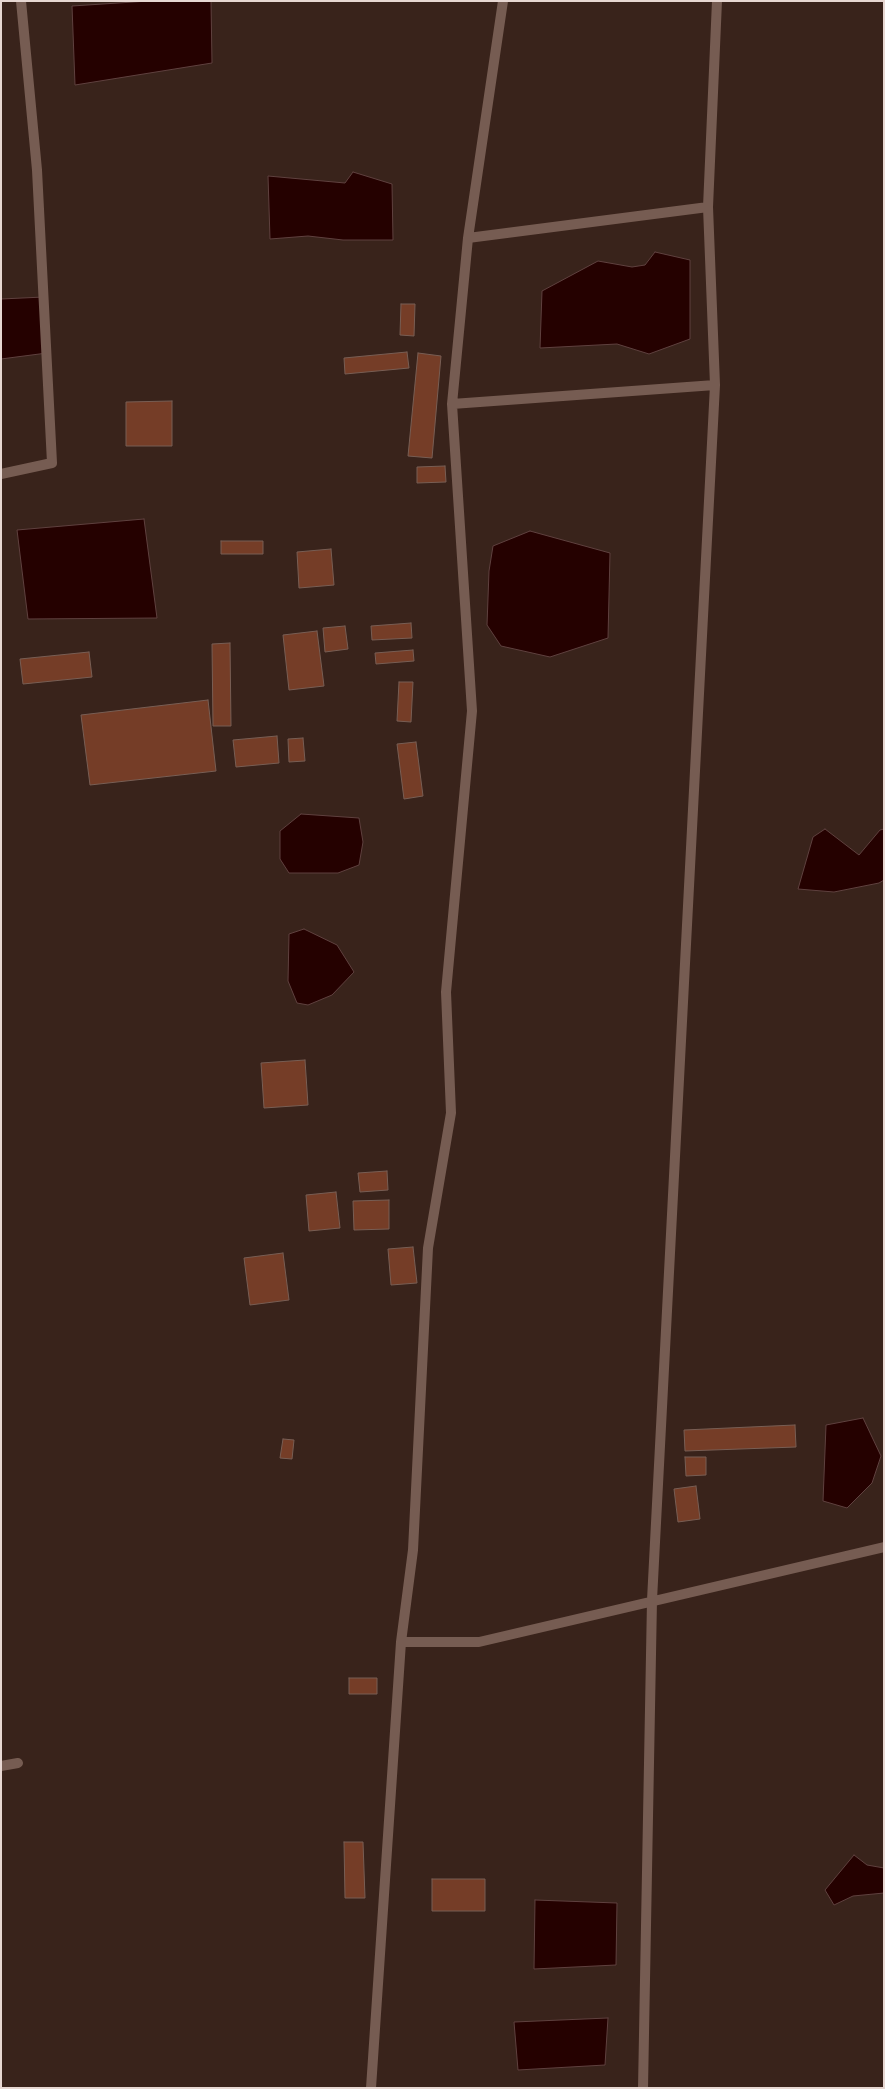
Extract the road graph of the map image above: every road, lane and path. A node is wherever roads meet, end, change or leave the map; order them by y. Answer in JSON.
{"nodes":[{"id":1,"x":21,"y":1,"type":"edge"},
{"id":2,"x":503,"y":1,"type":"edge"},
{"id":3,"x":717,"y":1,"type":"edge"},
{"id":4,"x":708,"y":207,"type":"junction"},
{"id":5,"x":468,"y":238,"type":"junction"},
{"id":6,"x":715,"y":385,"type":"junction"},
{"id":7,"x":452,"y":404,"type":"junction"},
{"id":8,"x":1,"y":474,"type":"edge"},
{"id":9,"x":884,"y":1547,"type":"edge"},
{"id":10,"x":652,"y":1600,"type":"junction"},
{"id":11,"x":401,"y":1642,"type":"junction"},
{"id":12,"x":18,"y":1763,"type":"dead end"},
{"id":13,"x":1,"y":1766,"type":"edge"},
{"id":14,"x":371,"y":2088,"type":"edge"},
{"id":15,"x":643,"y":2088,"type":"edge"}],
"edges":[{"from":1,"to":8,"type":"street"},
{"from":2,"to":5,"type":"street"},
{"from":3,"to":4,"type":"street"},
{"from":4,"to":5,"type":"street"},
{"from":4,"to":6,"type":"street"},
{"from":5,"to":7,"type":"street"},
{"from":6,"to":7,"type":"street"},
{"from":6,"to":10,"type":"street"},
{"from":7,"to":11,"type":"street"},
{"from":9,"to":10,"type":"street"},
{"from":10,"to":11,"type":"street"},
{"from":10,"to":15,"type":"street"},
{"from":11,"to":14,"type":"street"},
{"from":12,"to":13,"type":"street"}]}
